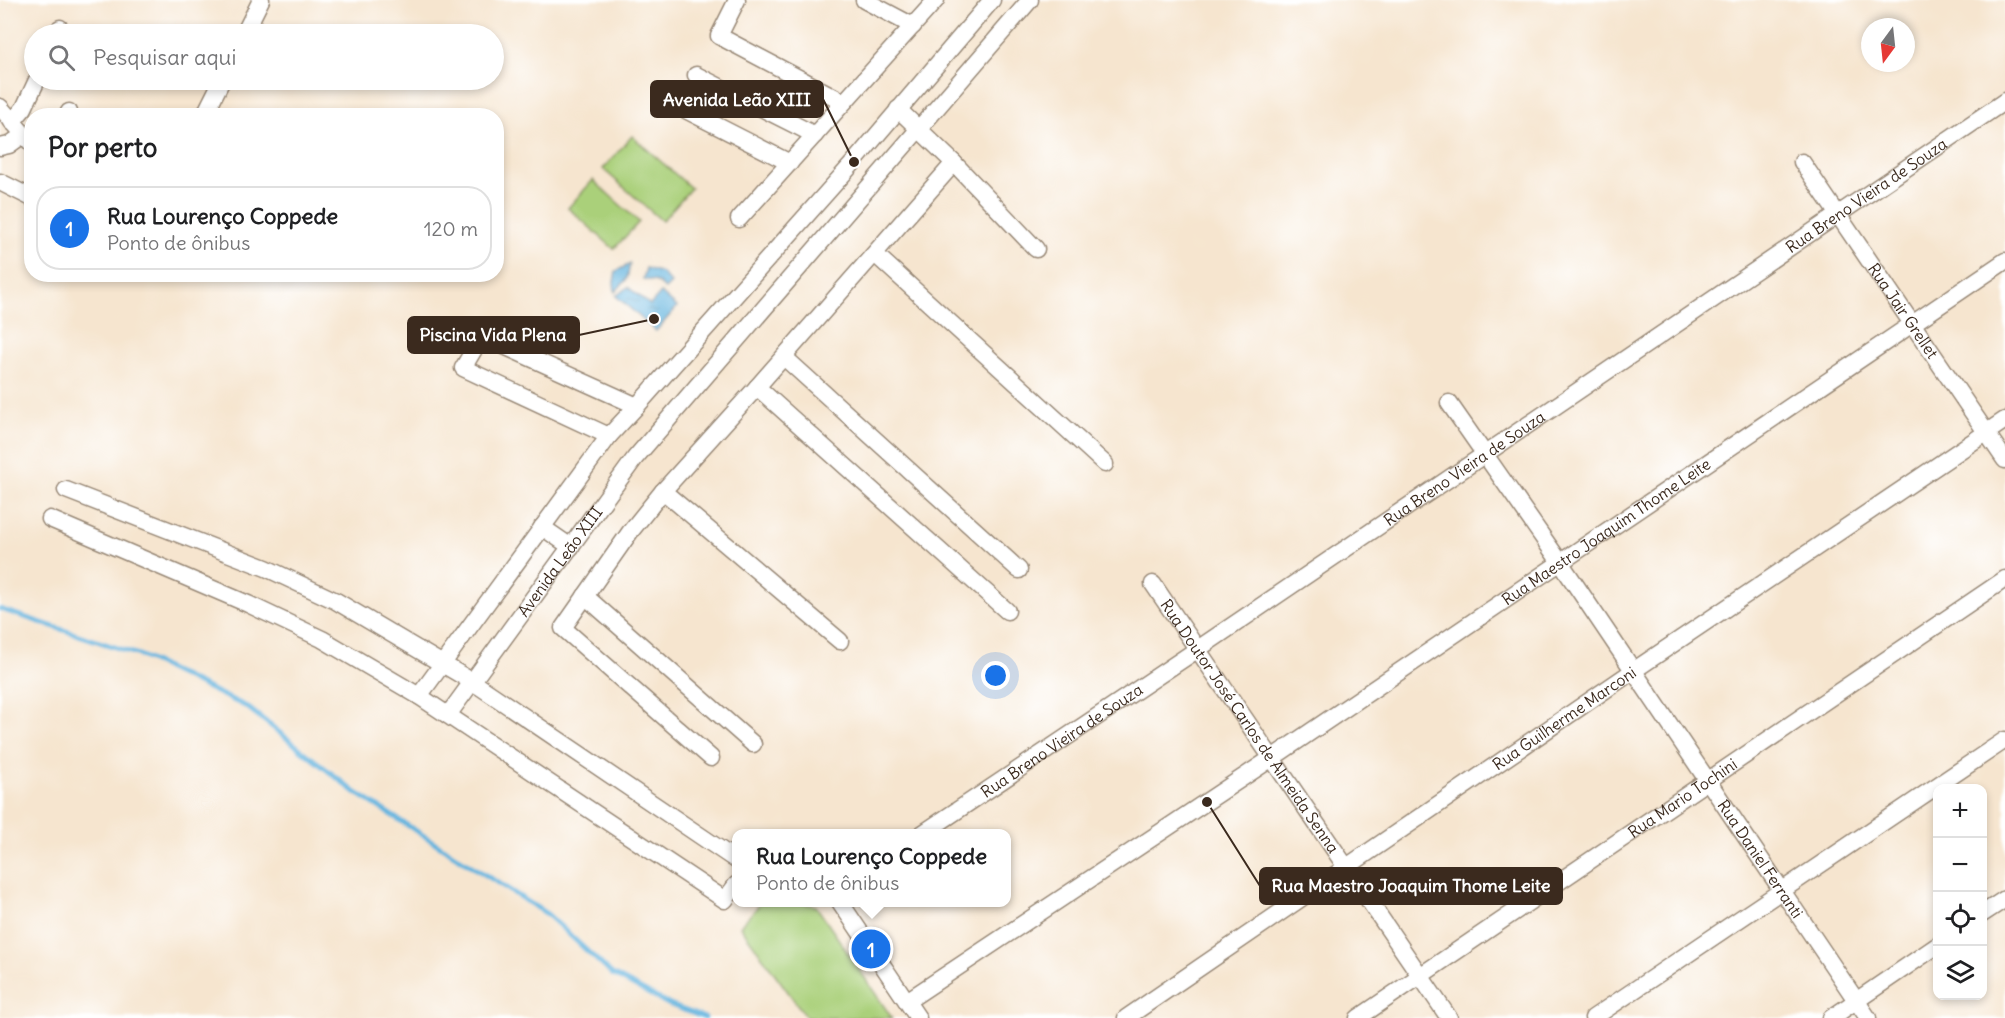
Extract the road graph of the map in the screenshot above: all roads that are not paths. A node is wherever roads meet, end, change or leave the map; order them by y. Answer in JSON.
{"nodes":[{"id":1,"x":261,"y":0,"type":"edge"},
{"id":2,"x":737,"y":0,"type":"edge"},
{"id":3,"x":864,"y":0,"type":"edge"},
{"id":4,"x":936,"y":0,"type":"edge"},
{"id":5,"x":992,"y":0,"type":"edge"},
{"id":6,"x":1030,"y":0,"type":"edge"},
{"id":7,"x":249,"y":24,"type":"edge"},
{"id":8,"x":913,"y":26,"type":"junction"},
{"id":9,"x":696,"y":75,"type":"dead end"},
{"id":10,"x":32,"y":90,"type":"edge"},
{"id":11,"x":217,"y":90,"type":"edge"},
{"id":12,"x":2005,"y":101,"type":"edge"},
{"id":13,"x":844,"y":102,"type":"junction"},
{"id":14,"x":674,"y":104,"type":"dead end"},
{"id":15,"x":0,"y":108,"type":"edge"},
{"id":16,"x":24,"y":108,"type":"edge"},
{"id":17,"x":24,"y":108,"type":"edge"},
{"id":18,"x":208,"y":108,"type":"edge"},
{"id":19,"x":898,"y":109,"type":"junction"},
{"id":20,"x":919,"y":130,"type":"junction"},
{"id":21,"x":22,"y":133,"type":"edge"},
{"id":22,"x":815,"y":135,"type":"junction"},
{"id":23,"x":0,"y":147,"type":"edge"},
{"id":24,"x":1802,"y":162,"type":"dead end"},
{"id":25,"x":790,"y":163,"type":"junction"},
{"id":26,"x":954,"y":163,"type":"junction"},
{"id":27,"x":0,"y":182,"type":"edge"},
{"id":28,"x":24,"y":194,"type":"edge"},
{"id":29,"x":1838,"y":214,"type":"junction"},
{"id":30,"x":739,"y":219,"type":"dead end"},
{"id":31,"x":1036,"y":249,"type":"dead end"},
{"id":32,"x":875,"y":254,"type":"junction"},
{"id":33,"x":2005,"y":261,"type":"edge"},
{"id":34,"x":1912,"y":324,"type":"junction"},
{"id":35,"x":784,"y":357,"type":"junction"},
{"id":36,"x":757,"y":387,"type":"junction"},
{"id":37,"x":1449,"y":403,"type":"dead end"},
{"id":38,"x":637,"y":406,"type":"junction"},
{"id":39,"x":2005,"y":420,"type":"edge"},
{"id":40,"x":1987,"y":432,"type":"junction"},
{"id":41,"x":609,"y":436,"type":"junction"},
{"id":42,"x":1485,"y":454,"type":"junction"},
{"id":43,"x":2005,"y":460,"type":"edge"},
{"id":44,"x":1105,"y":464,"type":"dead end"},
{"id":45,"x":66,"y":490,"type":"dead end"},
{"id":46,"x":663,"y":491,"type":"junction"},
{"id":47,"x":50,"y":519,"type":"dead end"},
{"id":48,"x":542,"y":526,"type":"junction"},
{"id":49,"x":571,"y":547,"type":"junction"},
{"id":50,"x":1560,"y":562,"type":"junction"},
{"id":51,"x":1019,"y":570,"type":"dead end"},
{"id":52,"x":2005,"y":579,"type":"edge"},
{"id":53,"x":1153,"y":584,"type":"dead end"},
{"id":54,"x":585,"y":596,"type":"junction"},
{"id":55,"x":1007,"y":611,"type":"dead end"},
{"id":56,"x":840,"y":641,"type":"dead end"},
{"id":57,"x":1198,"y":649,"type":"junction"},
{"id":58,"x":442,"y":663,"type":"junction"},
{"id":59,"x":1633,"y":671,"type":"junction"},
{"id":60,"x":472,"y":682,"type":"junction"},
{"id":61,"x":418,"y":696,"type":"junction"},
{"id":62,"x":448,"y":716,"type":"junction"},
{"id":63,"x":2005,"y":740,"type":"edge"},
{"id":64,"x":753,"y":744,"type":"dead end"},
{"id":65,"x":711,"y":758,"type":"dead end"},
{"id":66,"x":1272,"y":758,"type":"junction"},
{"id":67,"x":1707,"y":781,"type":"junction"},
{"id":68,"x":929,"y":829,"type":"edge"},
{"id":69,"x":732,"y":857,"type":"edge"},
{"id":70,"x":1347,"y":868,"type":"junction"},
{"id":71,"x":732,"y":890,"type":"edge"},
{"id":72,"x":1782,"y":891,"type":"junction"},
{"id":73,"x":2005,"y":899,"type":"edge"},
{"id":74,"x":843,"y":907,"type":"edge"},
{"id":75,"x":1987,"y":911,"type":"edge"},
{"id":76,"x":1937,"y":946,"type":"edge"},
{"id":77,"x":1420,"y":976,"type":"junction"},
{"id":78,"x":907,"y":1001,"type":"junction"},
{"id":79,"x":1856,"y":1001,"type":"junction"},
{"id":80,"x":918,"y":1018,"type":"edge"},
{"id":81,"x":1126,"y":1018,"type":"edge"},
{"id":82,"x":1358,"y":1018,"type":"edge"},
{"id":83,"x":1449,"y":1018,"type":"edge"},
{"id":84,"x":1593,"y":1018,"type":"edge"},
{"id":85,"x":1831,"y":1018,"type":"edge"},
{"id":86,"x":1869,"y":1018,"type":"edge"}],
"edges":[{"from":1,"to":7,"type":"street"},
{"from":2,"to":13,"type":"street"},
{"from":3,"to":8,"type":"street"},
{"from":4,"to":8,"type":"street"},
{"from":5,"to":19,"type":"street"},
{"from":6,"to":20,"type":"street","name":"Avenida Leão XIII"},
{"from":8,"to":13,"type":"street"},
{"from":9,"to":22,"type":"street"},
{"from":10,"to":16,"type":"street"},
{"from":11,"to":18,"type":"street"},
{"from":12,"to":29,"type":"street","name":"Rua Breno Vieira de Souza"},
{"from":13,"to":22,"type":"street"},
{"from":14,"to":25,"type":"street"},
{"from":15,"to":21,"type":"street"},
{"from":17,"to":21,"type":"street"},
{"from":19,"to":20,"type":"street"},
{"from":19,"to":38,"type":"street"},
{"from":20,"to":26,"type":"street"},
{"from":20,"to":49,"type":"street","name":"Avenida Leão XIII"},
{"from":21,"to":23,"type":"street"},
{"from":22,"to":25,"type":"street"},
{"from":24,"to":29,"type":"street","name":"Rua Jair Grellet"},
{"from":25,"to":30,"type":"street"},
{"from":26,"to":31,"type":"street"},
{"from":26,"to":32,"type":"street"},
{"from":27,"to":28,"type":"street"},
{"from":29,"to":34,"type":"street","name":"Rua Jair Grellet"},
{"from":29,"to":42,"type":"street","name":"Rua Breno Vieira de Souza"},
{"from":32,"to":35,"type":"street"},
{"from":32,"to":44,"type":"street"},
{"from":33,"to":34,"type":"street","name":"Rua Maestro Joaquim Thome Leite"},
{"from":34,"to":40,"type":"street","name":"Rua Jair Grellet"},
{"from":34,"to":50,"type":"street","name":"Rua Maestro Joaquim Thome Leite"},
{"from":35,"to":36,"type":"street"},
{"from":35,"to":51,"type":"street"},
{"from":36,"to":46,"type":"street"},
{"from":36,"to":55,"type":"street"},
{"from":37,"to":42,"type":"street","name":"Rua Daniel Ferranti"},
{"from":38,"to":41,"type":"street"},
{"from":38,"to":41,"type":"street"},
{"from":39,"to":40,"type":"street","name":"Rua Guilherme Marconi"},
{"from":40,"to":43,"type":"street","name":"Rua Jair Grellet"},
{"from":40,"to":59,"type":"street","name":"Rua Guilherme Marconi"},
{"from":41,"to":48,"type":"street"},
{"from":42,"to":50,"type":"street","name":"Rua Daniel Ferranti"},
{"from":42,"to":57,"type":"street","name":"Rua Breno Vieira de Souza"},
{"from":45,"to":58,"type":"street"},
{"from":46,"to":54,"type":"street"},
{"from":46,"to":56,"type":"street"},
{"from":47,"to":61,"type":"street"},
{"from":48,"to":49,"type":"street"},
{"from":48,"to":58,"type":"street"},
{"from":49,"to":60,"type":"street","name":"Avenida Leão XIII"},
{"from":50,"to":59,"type":"street","name":"Rua Daniel Ferranti"},
{"from":50,"to":66,"type":"street","name":"Rua Maestro Joaquim Thome Leite"},
{"from":52,"to":67,"type":"street","name":"Rua Mario Tochini"},
{"from":53,"to":57,"type":"street","name":"Rua Doutor José Carlos de Almeida Senna"},
{"from":54,"to":64,"type":"street"},
{"from":54,"to":65,"type":"street"},
{"from":57,"to":66,"type":"street","name":"Rua Doutor José Carlos de Almeida Senna"},
{"from":57,"to":68,"type":"street","name":"Rua Breno Vieira de Souza"},
{"from":58,"to":60,"type":"street"},
{"from":58,"to":61,"type":"street"},
{"from":59,"to":67,"type":"street","name":"Rua Daniel Ferranti"},
{"from":59,"to":70,"type":"street","name":"Rua Guilherme Marconi"},
{"from":60,"to":62,"type":"street","name":"Avenida Leão XIII"},
{"from":60,"to":69,"type":"street"},
{"from":61,"to":62,"type":"street"},
{"from":62,"to":71,"type":"street"},
{"from":63,"to":72,"type":"street"},
{"from":66,"to":70,"type":"street","name":"Rua Doutor José Carlos de Almeida Senna"},
{"from":66,"to":78,"type":"street","name":"Rua Maestro Joaquim Thome Leite"},
{"from":67,"to":72,"type":"street","name":"Rua Daniel Ferranti"},
{"from":67,"to":77,"type":"street","name":"Rua Mario Tochini"},
{"from":70,"to":77,"type":"street","name":"Rua Doutor José Carlos de Almeida Senna"},
{"from":70,"to":81,"type":"street","name":"Rua Guilherme Marconi"},
{"from":72,"to":79,"type":"street","name":"Rua Daniel Ferranti"},
{"from":72,"to":84,"type":"street"},
{"from":73,"to":75,"type":"street"},
{"from":74,"to":78,"type":"street"},
{"from":76,"to":79,"type":"street"},
{"from":77,"to":82,"type":"street","name":"Rua Mario Tochini"},
{"from":77,"to":83,"type":"street","name":"Rua Doutor José Carlos de Almeida Senna"},
{"from":78,"to":80,"type":"street"},
{"from":79,"to":85,"type":"street"},
{"from":79,"to":86,"type":"street","name":"Rua Daniel Ferranti"}]}
